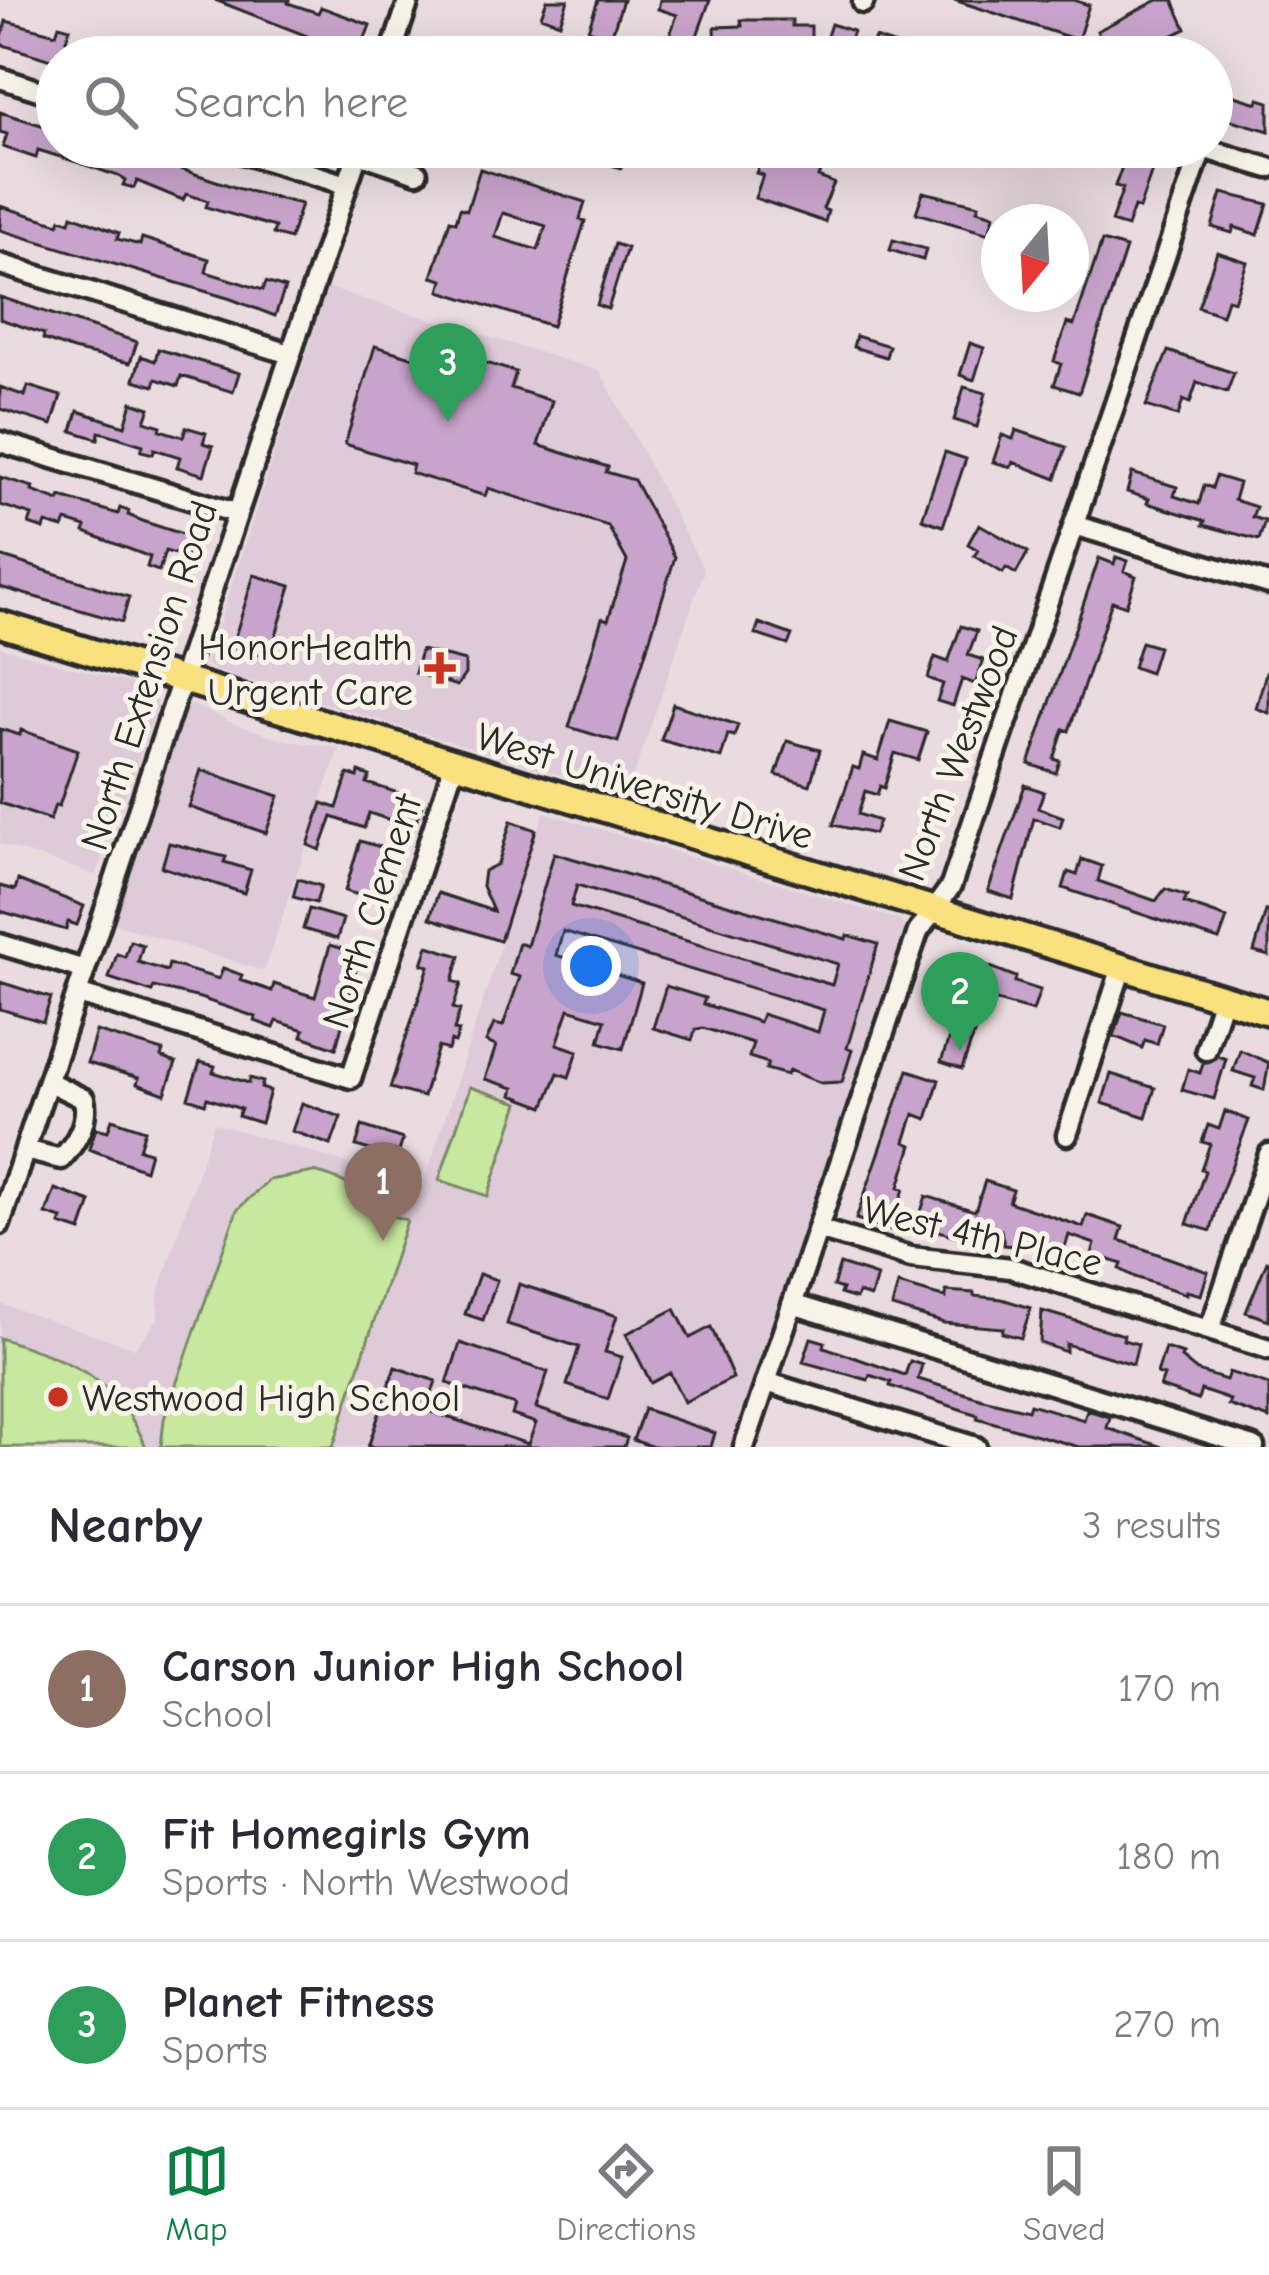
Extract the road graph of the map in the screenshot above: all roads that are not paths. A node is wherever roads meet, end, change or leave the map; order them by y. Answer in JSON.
{"nodes":[{"id":1,"x":409,"y":0,"type":"edge"},
{"id":2,"x":397,"y":36,"type":"edge"},
{"id":3,"x":0,"y":78,"type":"edge"},
{"id":4,"x":36,"y":89,"type":"edge"},
{"id":5,"x":1233,"y":157,"type":"edge"},
{"id":6,"x":292,"y":168,"type":"edge"},
{"id":7,"x":353,"y":168,"type":"edge"},
{"id":8,"x":406,"y":168,"type":"edge"},
{"id":9,"x":1195,"y":168,"type":"edge"},
{"id":10,"x":1269,"y":168,"type":"edge"},
{"id":11,"x":416,"y":172,"type":"dead end"},
{"id":12,"x":347,"y":185,"type":"junction"},
{"id":13,"x":0,"y":264,"type":"edge"},
{"id":14,"x":290,"y":354,"type":"junction"},
{"id":15,"x":0,"y":442,"type":"edge"},
{"id":16,"x":236,"y":513,"type":"junction"},
{"id":17,"x":1074,"y":524,"type":"junction"},
{"id":18,"x":1269,"y":584,"type":"edge"},
{"id":19,"x":0,"y":624,"type":"edge"},
{"id":20,"x":180,"y":681,"type":"junction"},
{"id":21,"x":454,"y":764,"type":"junction"},
{"id":22,"x":933,"y":909,"type":"junction"},
{"id":23,"x":0,"y":944,"type":"edge"},
{"id":24,"x":1122,"y":967,"type":"junction"},
{"id":25,"x":86,"y":970,"type":"junction"},
{"id":26,"x":78,"y":994,"type":"junction"},
{"id":27,"x":1223,"y":998,"type":"junction"},
{"id":28,"x":1269,"y":1012,"type":"edge"},
{"id":29,"x":1206,"y":1051,"type":"dead end"},
{"id":30,"x":49,"y":1082,"type":"junction"},
{"id":31,"x":1067,"y":1135,"type":"dead end"},
{"id":32,"x":26,"y":1150,"type":"junction"},
{"id":33,"x":1269,"y":1154,"type":"edge"},
{"id":34,"x":0,"y":1224,"type":"edge"},
{"id":35,"x":818,"y":1229,"type":"junction"},
{"id":36,"x":792,"y":1304,"type":"junction"},
{"id":37,"x":1210,"y":1329,"type":"junction"},
{"id":38,"x":1269,"y":1349,"type":"edge"},
{"id":39,"x":766,"y":1382,"type":"junction"},
{"id":40,"x":744,"y":1447,"type":"edge"},
{"id":41,"x":976,"y":1447,"type":"edge"},
{"id":42,"x":1254,"y":1447,"type":"edge"}],
"edges":[{"from":1,"to":2,"type":"street"},
{"from":3,"to":4,"type":"street"},
{"from":5,"to":10,"type":"street"},
{"from":6,"to":12,"type":"street"},
{"from":7,"to":12,"type":"street","name":"North Extension Road"},
{"from":8,"to":11,"type":"street"},
{"from":9,"to":17,"type":"street","name":"North Westwood"},
{"from":12,"to":14,"type":"street","name":"North Extension Road"},
{"from":13,"to":14,"type":"street"},
{"from":14,"to":16,"type":"street","name":"North Extension Road"},
{"from":15,"to":16,"type":"street"},
{"from":16,"to":20,"type":"street","name":"North Extension Road"},
{"from":17,"to":18,"type":"street"},
{"from":17,"to":22,"type":"street","name":"North Westwood"},
{"from":19,"to":20,"type":"main road","name":"West University Drive"},
{"from":20,"to":21,"type":"main road","name":"West University Drive"},
{"from":20,"to":25,"type":"street","name":"North Extension Road"},
{"from":21,"to":22,"type":"main road","name":"West University Drive"},
{"from":21,"to":26,"type":"street","name":"North Clement"},
{"from":22,"to":24,"type":"main road","name":"West University Drive"},
{"from":22,"to":35,"type":"street","name":"North Westwood"},
{"from":23,"to":25,"type":"street"},
{"from":24,"to":27,"type":"main road","name":"West University Drive"},
{"from":24,"to":31,"type":"street"},
{"from":25,"to":26,"type":"street","name":"North Extension Road"},
{"from":26,"to":30,"type":"street","name":"North Extension Road"},
{"from":27,"to":28,"type":"main road","name":"West University Drive"},
{"from":27,"to":29,"type":"street"},
{"from":30,"to":32,"type":"street","name":"North Extension Road"},
{"from":30,"to":32,"type":"street"},
{"from":32,"to":34,"type":"street","name":"North Extension Road"},
{"from":33,"to":37,"type":"street"},
{"from":35,"to":36,"type":"street","name":"North Westwood"},
{"from":35,"to":37,"type":"street","name":"West 4th Place"},
{"from":36,"to":39,"type":"street","name":"North Westwood"},
{"from":36,"to":42,"type":"street"},
{"from":37,"to":38,"type":"street","name":"West 4th Place"},
{"from":39,"to":40,"type":"street","name":"North Westwood"},
{"from":39,"to":41,"type":"street"}]}
